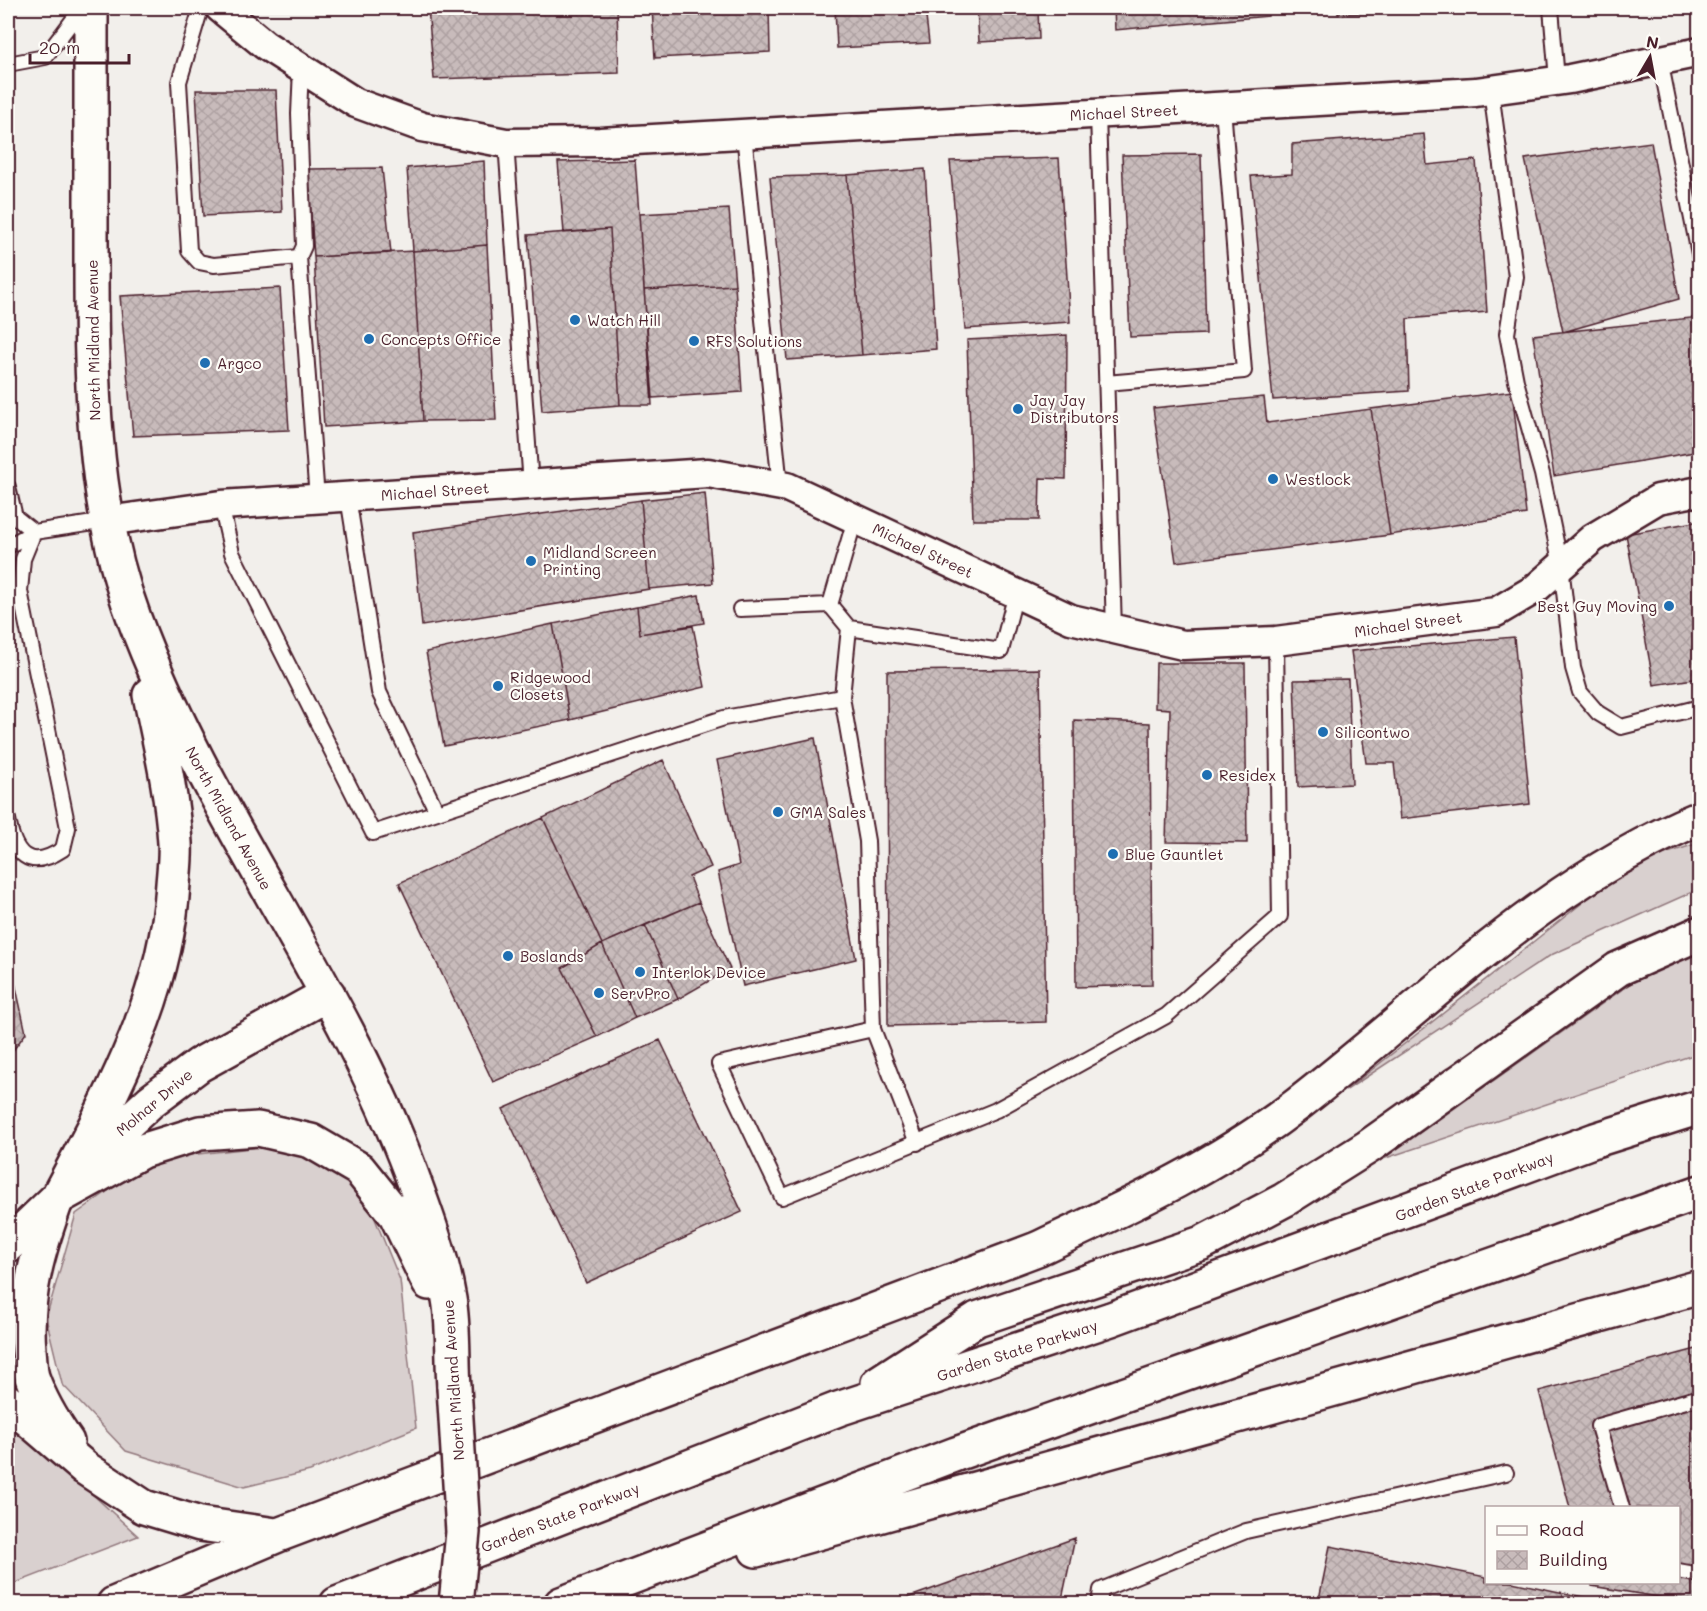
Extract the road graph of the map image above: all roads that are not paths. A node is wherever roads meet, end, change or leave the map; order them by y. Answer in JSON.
{"nodes":[{"id":1,"x":82,"y":8,"type":"edge"},
{"id":2,"x":91,"y":8,"type":"edge"},
{"id":3,"x":201,"y":8,"type":"edge"},
{"id":4,"x":220,"y":8,"type":"edge"},
{"id":5,"x":1551,"y":8,"type":"edge"},
{"id":6,"x":1700,"y":52,"type":"edge"},
{"id":7,"x":1660,"y":60,"type":"junction"},
{"id":8,"x":8,"y":64,"type":"edge"},
{"id":9,"x":301,"y":68,"type":"junction"},
{"id":10,"x":1557,"y":80,"type":"junction"},
{"id":11,"x":1491,"y":90,"type":"junction"},
{"id":12,"x":1223,"y":107,"type":"junction"},
{"id":13,"x":1098,"y":114,"type":"junction"},
{"id":14,"x":744,"y":134,"type":"junction"},
{"id":15,"x":506,"y":143,"type":"junction"},
{"id":16,"x":299,"y":257,"type":"junction"},
{"id":17,"x":1700,"y":260,"type":"edge"},
{"id":18,"x":1106,"y":383,"type":"junction"},
{"id":19,"x":531,"y":485,"type":"junction"},
{"id":20,"x":780,"y":486,"type":"junction"},
{"id":21,"x":8,"y":488,"type":"edge"},
{"id":22,"x":1700,"y":491,"type":"edge"},
{"id":23,"x":348,"y":497,"type":"junction"},
{"id":24,"x":317,"y":499,"type":"junction"},
{"id":25,"x":221,"y":505,"type":"junction"},
{"id":26,"x":855,"y":519,"type":"junction"},
{"id":27,"x":107,"y":521,"type":"junction"},
{"id":28,"x":34,"y":532,"type":"junction"},
{"id":29,"x":8,"y":546,"type":"edge"},
{"id":30,"x":1561,"y":566,"type":"junction"},
{"id":31,"x":1016,"y":593,"type":"junction"},
{"id":32,"x":830,"y":605,"type":"junction"},
{"id":33,"x":740,"y":609,"type":"dead end"},
{"id":34,"x":132,"y":613,"type":"junction"},
{"id":35,"x":849,"y":628,"type":"junction"},
{"id":36,"x":1114,"y":629,"type":"junction"},
{"id":37,"x":1276,"y":641,"type":"junction"},
{"id":38,"x":842,"y":697,"type":"junction"},
{"id":39,"x":1700,"y":707,"type":"edge"},
{"id":40,"x":436,"y":812,"type":"junction"},
{"id":41,"x":1700,"y":818,"type":"edge"},
{"id":42,"x":8,"y":819,"type":"edge"},
{"id":43,"x":1700,"y":933,"type":"edge"},
{"id":44,"x":328,"y":994,"type":"junction"},
{"id":45,"x":873,"y":1029,"type":"junction"},
{"id":46,"x":1700,"y":1107,"type":"edge"},
{"id":47,"x":916,"y":1143,"type":"junction"},
{"id":48,"x":1700,"y":1192,"type":"edge"},
{"id":49,"x":57,"y":1198,"type":"junction"},
{"id":50,"x":8,"y":1245,"type":"edge"},
{"id":51,"x":1700,"y":1287,"type":"edge"},
{"id":52,"x":454,"y":1387,"type":"junction"},
{"id":53,"x":1700,"y":1397,"type":"edge"},
{"id":54,"x":8,"y":1402,"type":"edge"},
{"id":55,"x":838,"y":1409,"type":"junction"},
{"id":56,"x":85,"y":1468,"type":"junction"},
{"id":57,"x":1506,"y":1473,"type":"dead end"},
{"id":58,"x":1621,"y":1506,"type":"edge"},
{"id":59,"x":278,"y":1535,"type":"junction"},
{"id":60,"x":1680,"y":1570,"type":"edge"},
{"id":61,"x":1700,"y":1575,"type":"edge"},
{"id":62,"x":564,"y":1603,"type":"edge"},
{"id":63,"x":114,"y":1604,"type":"edge"},
{"id":64,"x":337,"y":1604,"type":"edge"},
{"id":65,"x":456,"y":1604,"type":"edge"},
{"id":66,"x":1099,"y":1604,"type":"edge"}],
"edges":[{"from":1,"to":8,"type":"lane"},
{"from":2,"to":27,"type":"main road","name":"North Midland Avenue"},
{"from":3,"to":16,"type":"lane"},
{"from":4,"to":9,"type":"street","name":"Michael Street"},
{"from":5,"to":10,"type":"lane"},
{"from":6,"to":7,"type":"street","name":"Michael Street"},
{"from":7,"to":10,"type":"street","name":"Michael Street"},
{"from":7,"to":17,"type":"lane"},
{"from":9,"to":15,"type":"street","name":"Michael Street"},
{"from":9,"to":16,"type":"lane"},
{"from":10,"to":11,"type":"street","name":"Michael Street"},
{"from":11,"to":12,"type":"street","name":"Michael Street"},
{"from":11,"to":30,"type":"lane"},
{"from":12,"to":13,"type":"street","name":"Michael Street"},
{"from":12,"to":18,"type":"lane"},
{"from":13,"to":14,"type":"street","name":"Michael Street"},
{"from":13,"to":18,"type":"lane"},
{"from":14,"to":15,"type":"street","name":"Michael Street"},
{"from":14,"to":20,"type":"lane"},
{"from":15,"to":19,"type":"lane"},
{"from":16,"to":24,"type":"lane"},
{"from":18,"to":36,"type":"lane"},
{"from":19,"to":20,"type":"street","name":"Michael Street"},
{"from":19,"to":23,"type":"street","name":"Michael Street"},
{"from":20,"to":26,"type":"street","name":"Michael Street"},
{"from":21,"to":28,"type":"lane"},
{"from":22,"to":30,"type":"street","name":"Michael Street"},
{"from":23,"to":24,"type":"street","name":"Michael Street"},
{"from":23,"to":40,"type":"lane"},
{"from":24,"to":25,"type":"street","name":"Michael Street"},
{"from":25,"to":27,"type":"street","name":"Michael Street"},
{"from":25,"to":40,"type":"lane"},
{"from":26,"to":31,"type":"street","name":"Michael Street"},
{"from":26,"to":32,"type":"lane"},
{"from":27,"to":28,"type":"lane"},
{"from":27,"to":34,"type":"main road","name":"North Midland Avenue"},
{"from":28,"to":29,"type":"lane"},
{"from":28,"to":42,"type":"lane"},
{"from":30,"to":37,"type":"street","name":"Michael Street"},
{"from":30,"to":39,"type":"lane"},
{"from":31,"to":35,"type":"lane"},
{"from":31,"to":36,"type":"street","name":"Michael Street"},
{"from":32,"to":33,"type":"lane"},
{"from":32,"to":35,"type":"lane"},
{"from":34,"to":44,"type":"main road","name":"North Midland Avenue"},
{"from":34,"to":49,"type":"main road"},
{"from":35,"to":38,"type":"lane"},
{"from":36,"to":37,"type":"street","name":"Michael Street"},
{"from":37,"to":47,"type":"lane"},
{"from":38,"to":40,"type":"lane"},
{"from":38,"to":45,"type":"lane"},
{"from":41,"to":59,"type":"main road"},
{"from":43,"to":55,"type":"main road"},
{"from":44,"to":49,"type":"main road","name":"Molnar Drive"},
{"from":44,"to":52,"type":"main road","name":"North Midland Avenue"},
{"from":45,"to":47,"type":"lane"},
{"from":45,"to":47,"type":"lane"},
{"from":46,"to":55,"type":"main road","name":"Garden State Parkway"},
{"from":48,"to":62,"type":"main road"},
{"from":49,"to":50,"type":"main road","name":"Molnar Drive"},
{"from":49,"to":52,"type":"main road"},
{"from":49,"to":56,"type":"main road"},
{"from":51,"to":62,"type":"main road"},
{"from":52,"to":65,"type":"main road","name":"North Midland Avenue","bridge":true},
{"from":53,"to":58,"type":"lane"},
{"from":54,"to":56,"type":"main road"},
{"from":55,"to":64,"type":"main road","name":"Garden State Parkway"},
{"from":56,"to":59,"type":"main road"},
{"from":57,"to":66,"type":"lane"},
{"from":59,"to":63,"type":"main road"},
{"from":60,"to":61,"type":"lane"}]}
